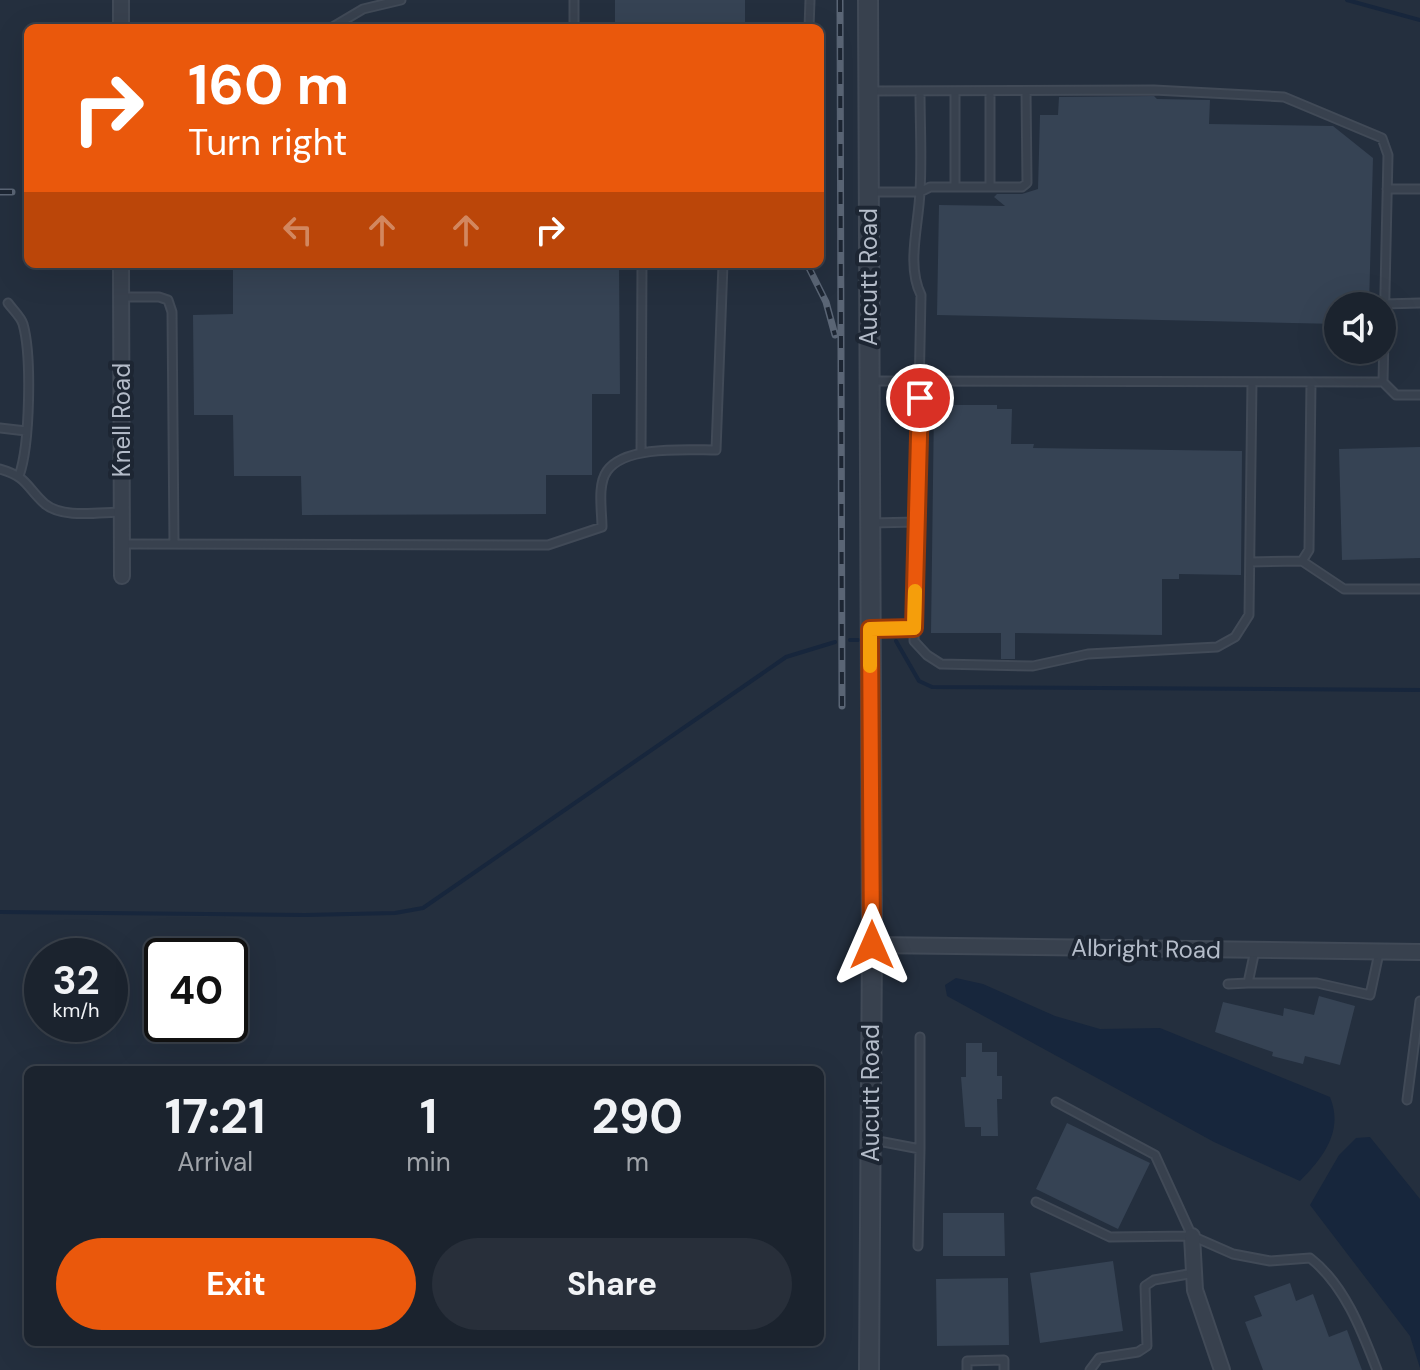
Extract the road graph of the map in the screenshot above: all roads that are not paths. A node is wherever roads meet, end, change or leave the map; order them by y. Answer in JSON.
{"nodes":[{"id":1,"x":121,"y":0,"type":"edge"},
{"id":2,"x":401,"y":0,"type":"edge"},
{"id":3,"x":574,"y":0,"type":"edge"},
{"id":4,"x":810,"y":0,"type":"edge"},
{"id":5,"x":868,"y":0,"type":"edge"},
{"id":6,"x":121,"y":24,"type":"edge"},
{"id":7,"x":338,"y":24,"type":"edge"},
{"id":8,"x":574,"y":24,"type":"edge"},
{"id":9,"x":809,"y":24,"type":"edge"},
{"id":10,"x":869,"y":91,"type":"junction"},
{"id":11,"x":920,"y":91,"type":"junction"},
{"id":12,"x":955,"y":91,"type":"junction"},
{"id":13,"x":990,"y":91,"type":"junction"},
{"id":14,"x":1026,"y":91,"type":"junction"},
{"id":15,"x":955,"y":187,"type":"junction"},
{"id":16,"x":990,"y":187,"type":"junction"},
{"id":17,"x":1387,"y":189,"type":"junction"},
{"id":18,"x":1420,"y":189,"type":"edge"},
{"id":19,"x":869,"y":192,"type":"junction"},
{"id":20,"x":920,"y":192,"type":"junction"},
{"id":21,"x":121,"y":268,"type":"edge"},
{"id":22,"x":642,"y":268,"type":"edge"},
{"id":23,"x":723,"y":268,"type":"edge"},
{"id":24,"x":1384,"y":292,"type":"edge"},
{"id":25,"x":121,"y":297,"type":"junction"},
{"id":26,"x":8,"y":303,"type":"dead end"},
{"id":27,"x":1420,"y":303,"type":"edge"},
{"id":28,"x":1396,"y":304,"type":"edge"},
{"id":29,"x":1383,"y":364,"type":"edge"},
{"id":30,"x":870,"y":381,"type":"junction"},
{"id":31,"x":921,"y":381,"type":"junction"},
{"id":32,"x":1252,"y":382,"type":"junction"},
{"id":33,"x":1311,"y":382,"type":"junction"},
{"id":34,"x":1383,"y":382,"type":"junction"},
{"id":35,"x":1420,"y":395,"type":"edge"},
{"id":36,"x":0,"y":428,"type":"edge"},
{"id":37,"x":26,"y":431,"type":"junction"},
{"id":38,"x":641,"y":452,"type":"junction"},
{"id":39,"x":0,"y":469,"type":"edge"},
{"id":40,"x":19,"y":476,"type":"junction"},
{"id":41,"x":122,"y":512,"type":"junction"},
{"id":42,"x":916,"y":522,"type":"junction"},
{"id":43,"x":870,"y":523,"type":"junction"},
{"id":44,"x":122,"y":544,"type":"junction"},
{"id":45,"x":174,"y":544,"type":"junction"},
{"id":46,"x":1302,"y":561,"type":"junction"},
{"id":47,"x":1250,"y":562,"type":"junction"},
{"id":48,"x":122,"y":576,"type":"dead end"},
{"id":49,"x":1420,"y":589,"type":"edge"},
{"id":50,"x":914,"y":628,"type":"junction"},
{"id":51,"x":870,"y":629,"type":"junction"},
{"id":52,"x":872,"y":945,"type":"junction"},
{"id":53,"x":1255,"y":950,"type":"junction"},
{"id":54,"x":1379,"y":951,"type":"junction"},
{"id":55,"x":1420,"y":952,"type":"edge"},
{"id":56,"x":1248,"y":983,"type":"junction"},
{"id":57,"x":1228,"y":984,"type":"dead end"},
{"id":58,"x":1420,"y":1001,"type":"edge"},
{"id":59,"x":920,"y":1037,"type":"dead end"},
{"id":60,"x":1407,"y":1100,"type":"dead end"},
{"id":61,"x":1056,"y":1102,"type":"dead end"},
{"id":62,"x":871,"y":1139,"type":"junction"},
{"id":63,"x":920,"y":1149,"type":"junction"},
{"id":64,"x":1036,"y":1202,"type":"dead end"},
{"id":65,"x":1192,"y":1236,"type":"junction"},
{"id":66,"x":918,"y":1246,"type":"dead end"},
{"id":67,"x":1194,"y":1273,"type":"junction"},
{"id":68,"x":869,"y":1370,"type":"edge"},
{"id":69,"x":967,"y":1370,"type":"edge"},
{"id":70,"x":1004,"y":1370,"type":"edge"},
{"id":71,"x":1090,"y":1370,"type":"edge"},
{"id":72,"x":1222,"y":1370,"type":"edge"},
{"id":73,"x":1377,"y":1370,"type":"edge"}],
"edges":[{"from":1,"to":6,"type":"street"},
{"from":2,"to":7,"type":"lane"},
{"from":3,"to":8,"type":"lane"},
{"from":4,"to":9,"type":"lane"},
{"from":5,"to":10,"type":"street","name":"Aucutt Road"},
{"from":10,"to":11,"type":"lane"},
{"from":10,"to":19,"type":"street","name":"Aucutt Road"},
{"from":11,"to":12,"type":"lane"},
{"from":11,"to":20,"type":"lane"},
{"from":12,"to":13,"type":"lane"},
{"from":12,"to":15,"type":"lane"},
{"from":13,"to":14,"type":"lane"},
{"from":13,"to":16,"type":"lane"},
{"from":14,"to":16,"type":"lane"},
{"from":14,"to":17,"type":"lane"},
{"from":15,"to":16,"type":"lane"},
{"from":15,"to":20,"type":"lane"},
{"from":17,"to":18,"type":"lane"},
{"from":17,"to":24,"type":"lane"},
{"from":19,"to":20,"type":"lane"},
{"from":19,"to":30,"type":"street","name":"Aucutt Road"},
{"from":20,"to":31,"type":"lane"},
{"from":21,"to":25,"type":"street","name":"Knell Road"},
{"from":22,"to":38,"type":"lane"},
{"from":23,"to":38,"type":"lane"},
{"from":25,"to":41,"type":"street","name":"Knell Road"},
{"from":25,"to":45,"type":"lane"},
{"from":26,"to":37,"type":"lane"},
{"from":27,"to":28,"type":"lane"},
{"from":29,"to":34,"type":"lane"},
{"from":30,"to":31,"type":"lane"},
{"from":30,"to":43,"type":"street","name":"Aucutt Road"},
{"from":31,"to":32,"type":"lane"},
{"from":31,"to":42,"type":"lane"},
{"from":32,"to":33,"type":"lane"},
{"from":32,"to":47,"type":"lane"},
{"from":33,"to":34,"type":"lane"},
{"from":33,"to":46,"type":"lane"},
{"from":34,"to":35,"type":"lane"},
{"from":36,"to":37,"type":"lane"},
{"from":37,"to":40,"type":"lane"},
{"from":38,"to":45,"type":"lane"},
{"from":39,"to":40,"type":"lane"},
{"from":40,"to":41,"type":"lane"},
{"from":41,"to":44,"type":"street","name":"Knell Road"},
{"from":42,"to":43,"type":"lane"},
{"from":42,"to":50,"type":"lane"},
{"from":43,"to":51,"type":"street","name":"Aucutt Road"},
{"from":44,"to":45,"type":"lane"},
{"from":44,"to":48,"type":"street","name":"Knell Road"},
{"from":46,"to":47,"type":"lane"},
{"from":46,"to":49,"type":"lane"},
{"from":47,"to":50,"type":"lane"},
{"from":50,"to":51,"type":"lane"},
{"from":51,"to":52,"type":"street","name":"Aucutt Road"},
{"from":52,"to":53,"type":"street","name":"Albright Road"},
{"from":52,"to":62,"type":"street","name":"Aucutt Road"},
{"from":53,"to":54,"type":"street","name":"Albright Road"},
{"from":53,"to":56,"type":"lane"},
{"from":54,"to":55,"type":"street","name":"Albright Road"},
{"from":54,"to":56,"type":"lane"},
{"from":56,"to":57,"type":"lane"},
{"from":58,"to":60,"type":"lane"},
{"from":59,"to":63,"type":"lane"},
{"from":61,"to":65,"type":"lane"},
{"from":62,"to":63,"type":"lane"},
{"from":62,"to":68,"type":"street","name":"Aucutt Road"},
{"from":63,"to":66,"type":"lane"},
{"from":64,"to":65,"type":"lane"},
{"from":65,"to":67,"type":"street"},
{"from":65,"to":73,"type":"lane"},
{"from":67,"to":71,"type":"lane"},
{"from":67,"to":72,"type":"street"},
{"from":69,"to":70,"type":"lane"}]}
